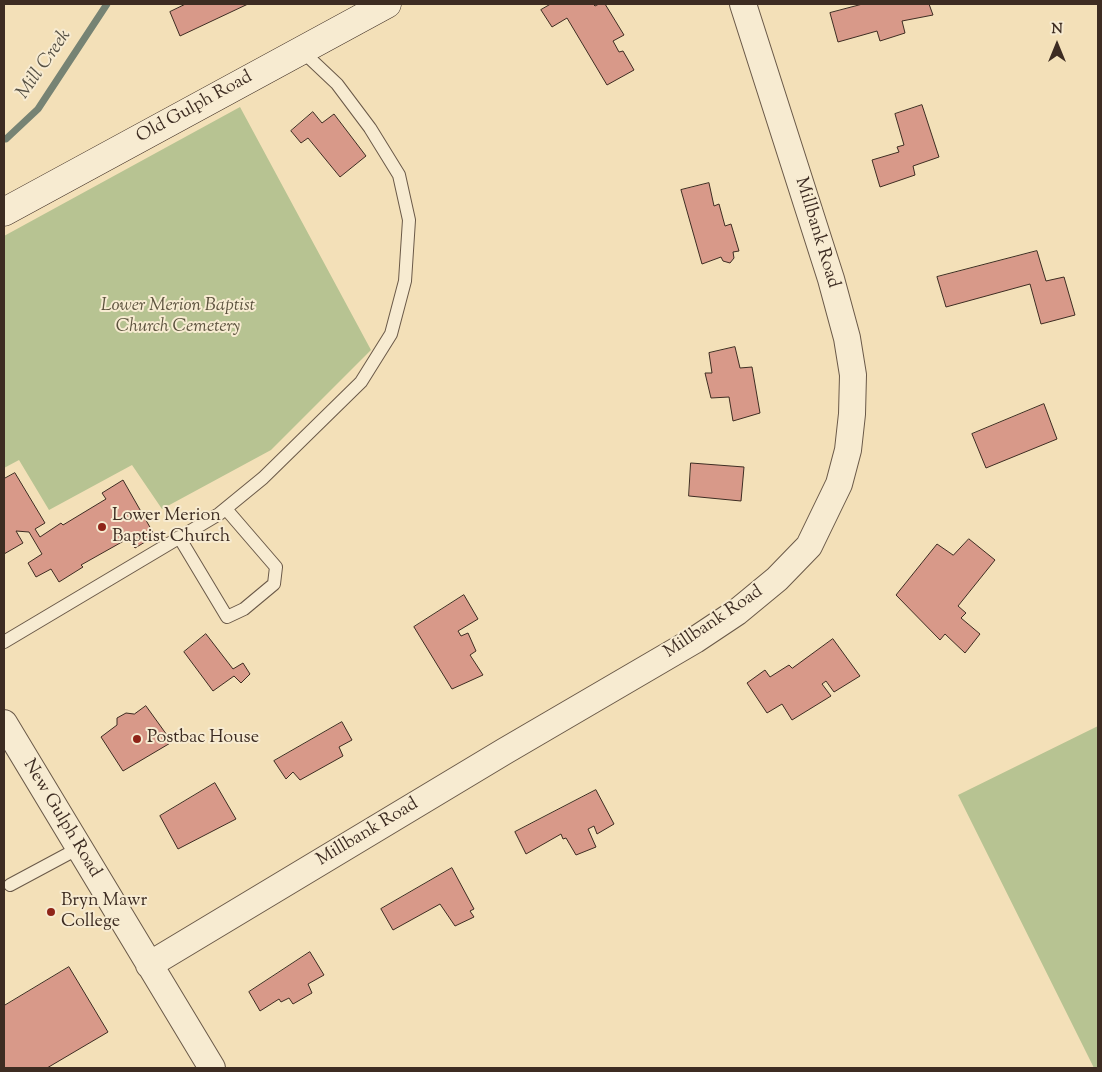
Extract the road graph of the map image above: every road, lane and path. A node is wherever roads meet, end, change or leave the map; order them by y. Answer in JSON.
{"nodes":[{"id":1,"x":387,"y":4,"type":"edge"},
{"id":2,"x":743,"y":4,"type":"edge"},
{"id":3,"x":302,"y":50,"type":"junction"},
{"id":4,"x":4,"y":212,"type":"edge"},
{"id":5,"x":226,"y":509,"type":"junction"},
{"id":6,"x":179,"y":537,"type":"junction"},
{"id":7,"x":4,"y":642,"type":"edge"},
{"id":8,"x":4,"y":723,"type":"edge"},
{"id":9,"x":79,"y":848,"type":"junction"},
{"id":10,"x":10,"y":885,"type":"dead end"},
{"id":11,"x":149,"y":965,"type":"junction"},
{"id":12,"x":212,"y":1068,"type":"edge"}],
"edges":[{"from":1,"to":3,"type":"street","name":"Old Gulph Road"},
{"from":2,"to":11,"type":"street","name":"Millbank Road"},
{"from":3,"to":4,"type":"street","name":"Old Gulph Road"},
{"from":3,"to":5,"type":"lane"},
{"from":5,"to":6,"type":"lane"},
{"from":5,"to":6,"type":"lane"},
{"from":6,"to":7,"type":"lane"},
{"from":8,"to":9,"type":"street","name":"New Gulph Road"},
{"from":9,"to":10,"type":"lane"},
{"from":9,"to":11,"type":"street","name":"New Gulph Road"},
{"from":11,"to":12,"type":"street","name":"New Gulph Road"}]}
